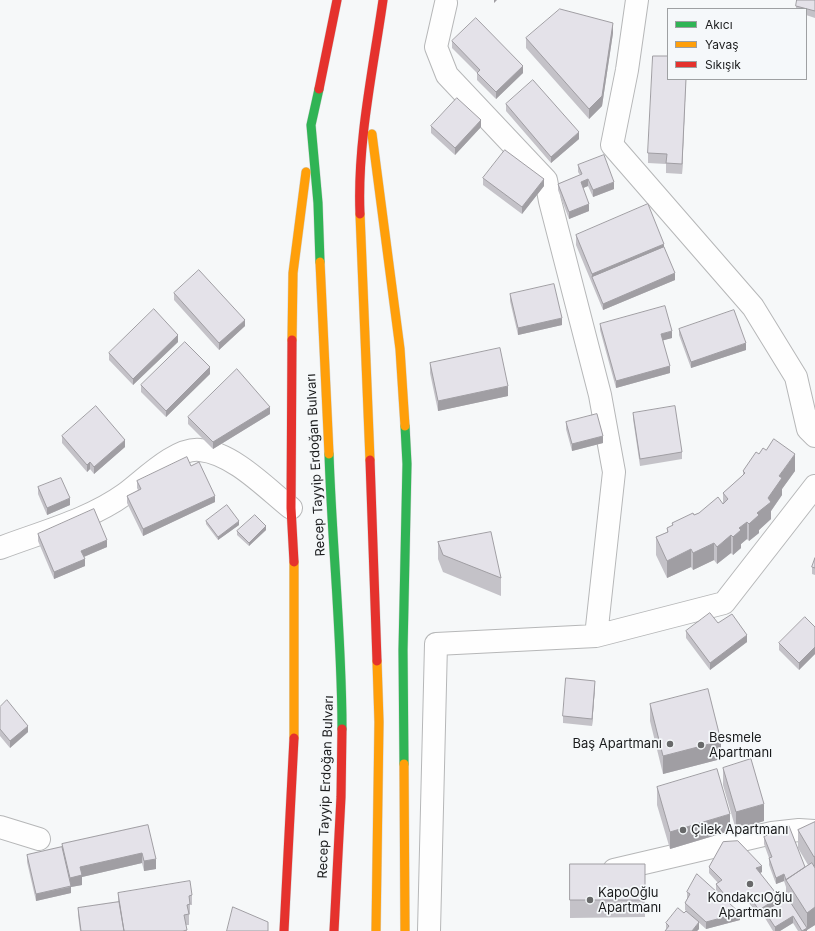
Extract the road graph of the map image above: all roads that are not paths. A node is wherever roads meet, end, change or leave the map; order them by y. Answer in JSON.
{"nodes":[{"id":1,"x":337,"y":0,"type":"edge"},
{"id":2,"x":383,"y":0,"type":"edge"},
{"id":3,"x":637,"y":0,"type":"edge"},
{"id":4,"x":446,"y":3,"type":"dead end"},
{"id":5,"x":368,"y":103,"type":"junction"},
{"id":6,"x":311,"y":125,"type":"junction"},
{"id":7,"x":815,"y":436,"type":"edge"},
{"id":8,"x":815,"y":486,"type":"edge"},
{"id":9,"x":291,"y":508,"type":"junction"},
{"id":10,"x":0,"y":548,"type":"edge"},
{"id":11,"x":596,"y":636,"type":"junction"},
{"id":12,"x":0,"y":828,"type":"edge"},
{"id":13,"x":815,"y":830,"type":"edge"},
{"id":14,"x":39,"y":839,"type":"dead end"},
{"id":15,"x":614,"y":870,"type":"edge"},
{"id":16,"x":284,"y":931,"type":"edge"},
{"id":17,"x":334,"y":931,"type":"edge"},
{"id":18,"x":376,"y":931,"type":"edge"},
{"id":19,"x":405,"y":931,"type":"edge"},
{"id":20,"x":429,"y":931,"type":"edge"}],
"edges":[{"from":1,"to":6,"type":"main road","name":"Recep Tayyip Erdoğan Bulvarı"},
{"from":2,"to":5,"type":"main road"},
{"from":3,"to":7,"type":"street"},
{"from":4,"to":11,"type":"street"},
{"from":5,"to":18,"type":"main road"},
{"from":5,"to":19,"type":"main road"},
{"from":6,"to":9,"type":"main road"},
{"from":6,"to":17,"type":"main road","name":"Recep Tayyip Erdoğan Bulvarı"},
{"from":8,"to":11,"type":"street"},
{"from":9,"to":10,"type":"street"},
{"from":9,"to":16,"type":"main road"},
{"from":11,"to":20,"type":"street"},
{"from":12,"to":14,"type":"street"},
{"from":13,"to":15,"type":"street"}]}
